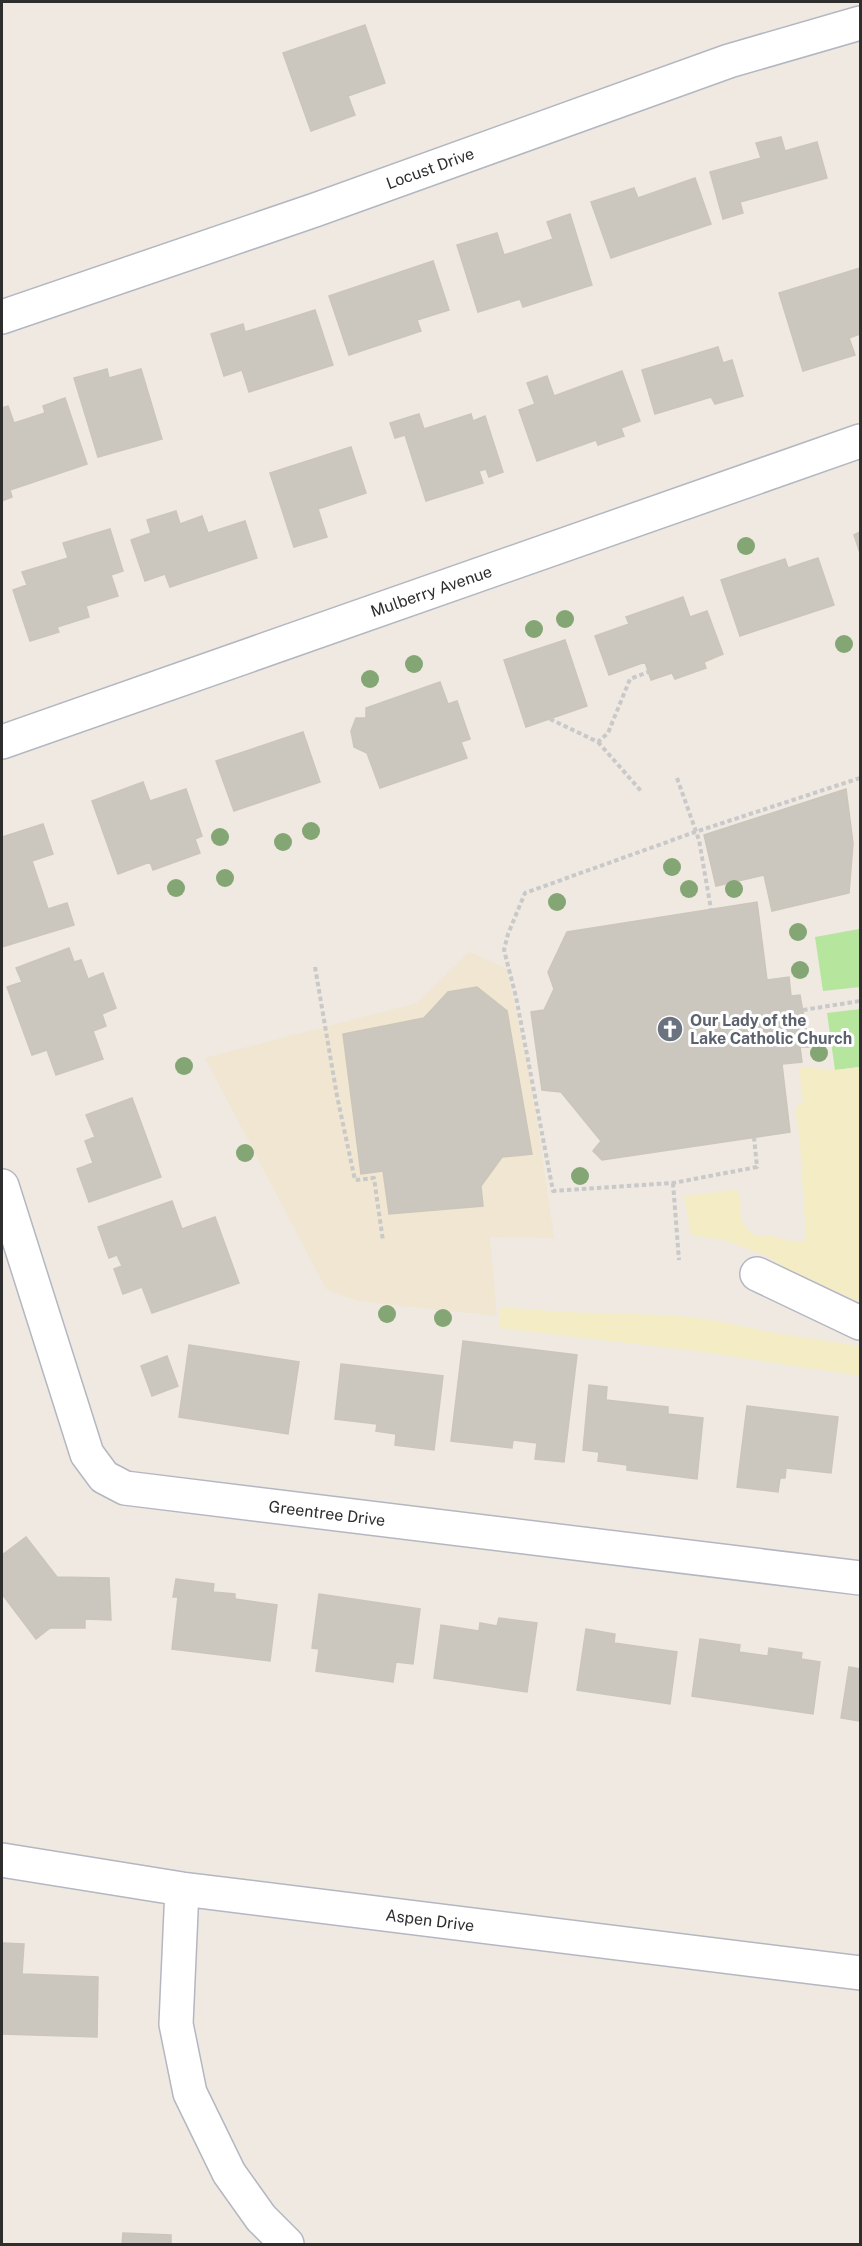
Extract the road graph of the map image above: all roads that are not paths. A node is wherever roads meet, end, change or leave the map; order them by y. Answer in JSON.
{"nodes":[{"id":1,"x":861,"y":23,"type":"edge"},
{"id":2,"x":2,"y":317,"type":"edge"},
{"id":3,"x":861,"y":441,"type":"edge"},
{"id":4,"x":2,"y":742,"type":"edge"},
{"id":5,"x":2,"y":1186,"type":"edge"},
{"id":6,"x":757,"y":1274,"type":"dead end"},
{"id":7,"x":861,"y":1323,"type":"edge"},
{"id":8,"x":861,"y":1578,"type":"edge"},
{"id":9,"x":2,"y":1860,"type":"edge"},
{"id":10,"x":182,"y":1889,"type":"junction"},
{"id":11,"x":861,"y":1973,"type":"edge"},
{"id":12,"x":287,"y":2244,"type":"edge"}],
"edges":[{"from":1,"to":2,"type":"street","name":"Locust Drive"},
{"from":3,"to":4,"type":"street","name":"Mulberry Avenue"},
{"from":5,"to":8,"type":"street","name":"Greentree Drive"},
{"from":6,"to":7,"type":"street"},
{"from":9,"to":10,"type":"street","name":"Aspen Drive"},
{"from":10,"to":11,"type":"street","name":"Aspen Drive"},
{"from":10,"to":12,"type":"street"}]}
